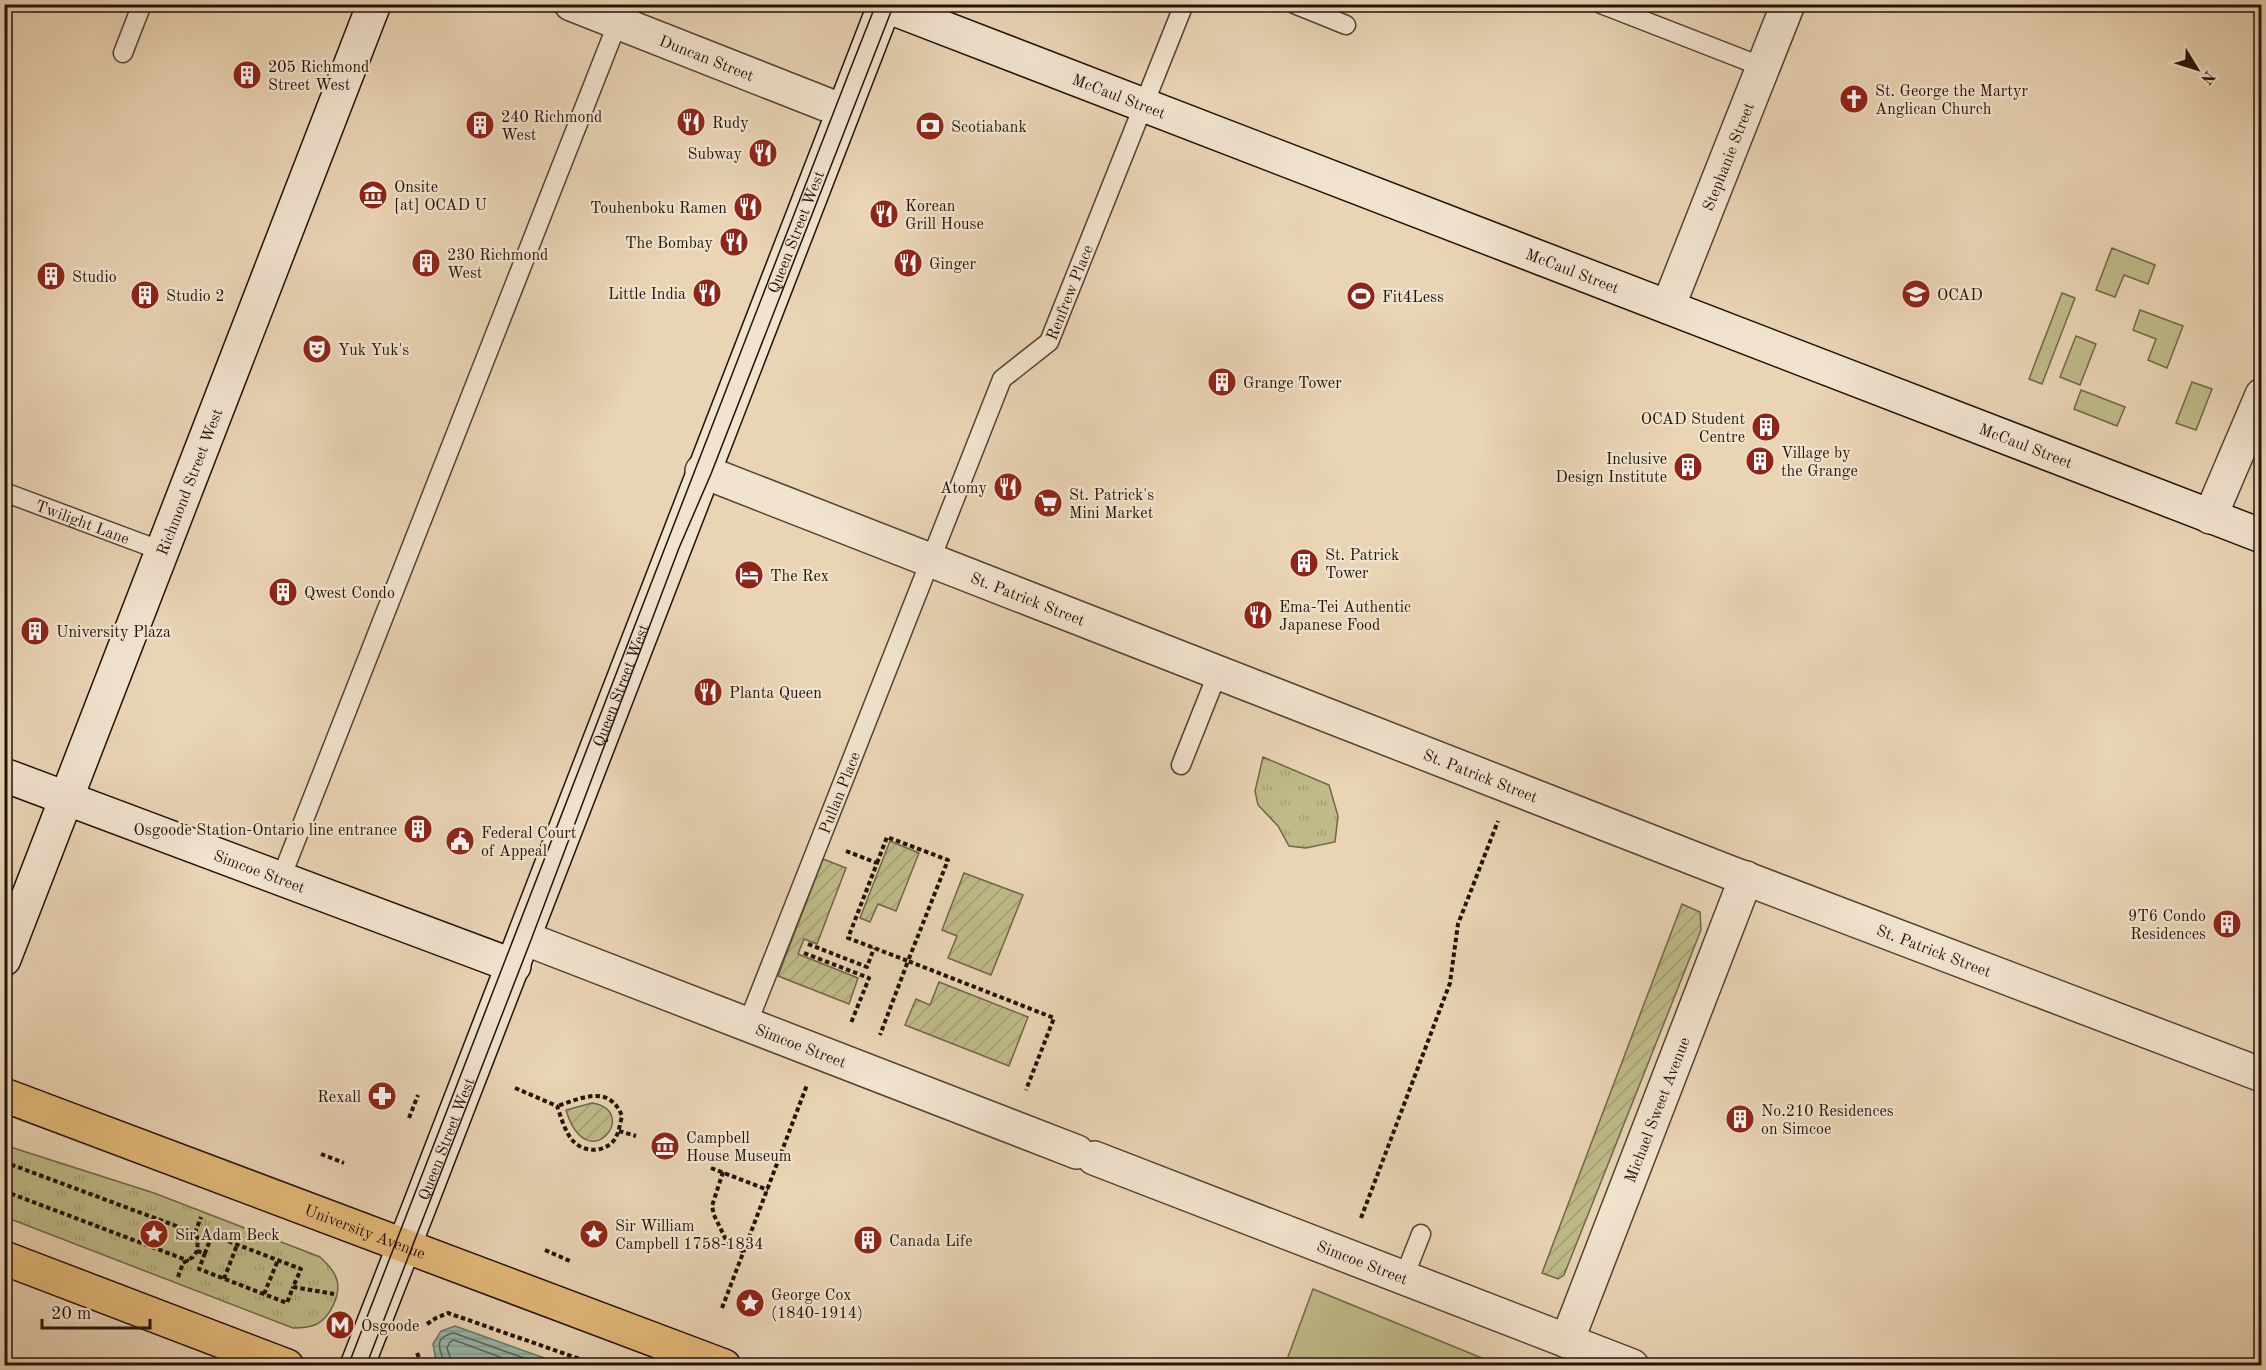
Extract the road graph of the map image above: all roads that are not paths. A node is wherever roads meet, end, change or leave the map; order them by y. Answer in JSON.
{"nodes":[{"id":1,"x":142,"y":4,"type":"edge"},
{"id":2,"x":374,"y":4,"type":"edge"},
{"id":3,"x":571,"y":4,"type":"edge"},
{"id":4,"x":1184,"y":4,"type":"edge"},
{"id":5,"x":1294,"y":4,"type":"edge"},
{"id":6,"x":1601,"y":4,"type":"edge"},
{"id":7,"x":1788,"y":4,"type":"edge"},
{"id":8,"x":884,"y":5,"type":"edge"},
{"id":9,"x":622,"y":14,"type":"edge"},
{"id":10,"x":1346,"y":25,"type":"dead end"},
{"id":11,"x":123,"y":53,"type":"dead end"},
{"id":12,"x":1763,"y":67,"type":"junction"},
{"id":13,"x":1144,"y":105,"type":"junction"},
{"id":14,"x":843,"y":111,"type":"junction"},
{"id":15,"x":1668,"y":307,"type":"junction"},
{"id":16,"x":2262,"y":395,"type":"edge"},
{"id":17,"x":702,"y":471,"type":"junction"},
{"id":18,"x":4,"y":492,"type":"edge"},
{"id":19,"x":2210,"y":517,"type":"junction"},
{"id":20,"x":2262,"y":536,"type":"edge"},
{"id":21,"x":162,"y":551,"type":"junction"},
{"id":22,"x":931,"y":560,"type":"junction"},
{"id":23,"x":1218,"y":672,"type":"junction"},
{"id":24,"x":1182,"y":765,"type":"dead end"},
{"id":25,"x":4,"y":775,"type":"edge"},
{"id":26,"x":67,"y":798,"type":"junction"},
{"id":27,"x":281,"y":878,"type":"junction"},
{"id":28,"x":1746,"y":878,"type":"junction"},
{"id":29,"x":519,"y":952,"type":"junction"},
{"id":30,"x":4,"y":959,"type":"edge"},
{"id":31,"x":747,"y":1025,"type":"junction"},
{"id":32,"x":2262,"y":1075,"type":"edge"},
{"id":33,"x":4,"y":1095,"type":"edge"},
{"id":34,"x":1421,"y":1234,"type":"dead end"},
{"id":35,"x":404,"y":1245,"type":"junction"},
{"id":36,"x":4,"y":1258,"type":"edge"},
{"id":37,"x":1404,"y":1277,"type":"junction"},
{"id":38,"x":1567,"y":1341,"type":"junction"},
{"id":39,"x":287,"y":1365,"type":"edge"},
{"id":40,"x":357,"y":1365,"type":"edge"},
{"id":41,"x":724,"y":1365,"type":"edge"},
{"id":42,"x":1632,"y":1365,"type":"edge"}],
"edges":[{"from":1,"to":11,"type":"lane"},
{"from":2,"to":21,"type":"street","name":"Richmond Street West"},
{"from":3,"to":9,"type":"street","name":"Duncan Street"},
{"from":4,"to":13,"type":"lane","name":"Renfrew Place"},
{"from":5,"to":10,"type":"lane"},
{"from":6,"to":12,"type":"lane"},
{"from":7,"to":12,"type":"street","name":"Stephanie Street"},
{"from":8,"to":13,"type":"street","name":"McCaul Street"},
{"from":8,"to":14,"type":"street","name":"Queen Street West"},
{"from":9,"to":14,"type":"street","name":"Duncan Street"},
{"from":9,"to":27,"type":"lane"},
{"from":12,"to":15,"type":"street","name":"Stephanie Street"},
{"from":13,"to":15,"type":"street","name":"McCaul Street"},
{"from":13,"to":22,"type":"lane","name":"Renfrew Place"},
{"from":14,"to":17,"type":"street","name":"Queen Street West"},
{"from":15,"to":19,"type":"street","name":"McCaul Street"},
{"from":16,"to":19,"type":"street"},
{"from":17,"to":22,"type":"street","name":"St. Patrick Street"},
{"from":17,"to":29,"type":"street","name":"Queen Street West"},
{"from":18,"to":21,"type":"lane","name":"Twilight Lane"},
{"from":19,"to":20,"type":"street","name":"McCaul Street"},
{"from":21,"to":26,"type":"street","name":"Richmond Street West"},
{"from":22,"to":23,"type":"street","name":"St. Patrick Street"},
{"from":22,"to":31,"type":"lane","name":"Pullan Place"},
{"from":23,"to":24,"type":"lane"},
{"from":23,"to":28,"type":"street","name":"St. Patrick Street"},
{"from":25,"to":26,"type":"street","name":"Simcoe Street"},
{"from":26,"to":27,"type":"street","name":"Simcoe Street"},
{"from":26,"to":30,"type":"street","name":"Richmond Street West"},
{"from":27,"to":29,"type":"street","name":"Simcoe Street"},
{"from":28,"to":32,"type":"street","name":"St. Patrick Street"},
{"from":28,"to":38,"type":"street","name":"Michael Sweet Avenue"},
{"from":29,"to":31,"type":"street","name":"Simcoe Street"},
{"from":29,"to":35,"type":"street","name":"Queen Street West"},
{"from":31,"to":37,"type":"street","name":"Simcoe Street"},
{"from":33,"to":35,"type":"main road","name":"University Avenue"},
{"from":34,"to":37,"type":"lane"},
{"from":35,"to":40,"type":"street","name":"Queen Street West"},
{"from":35,"to":41,"type":"main road","name":"University Avenue"},
{"from":36,"to":39,"type":"main road"},
{"from":37,"to":38,"type":"street","name":"Simcoe Street"},
{"from":38,"to":42,"type":"street","name":"Simcoe Street"}]}
